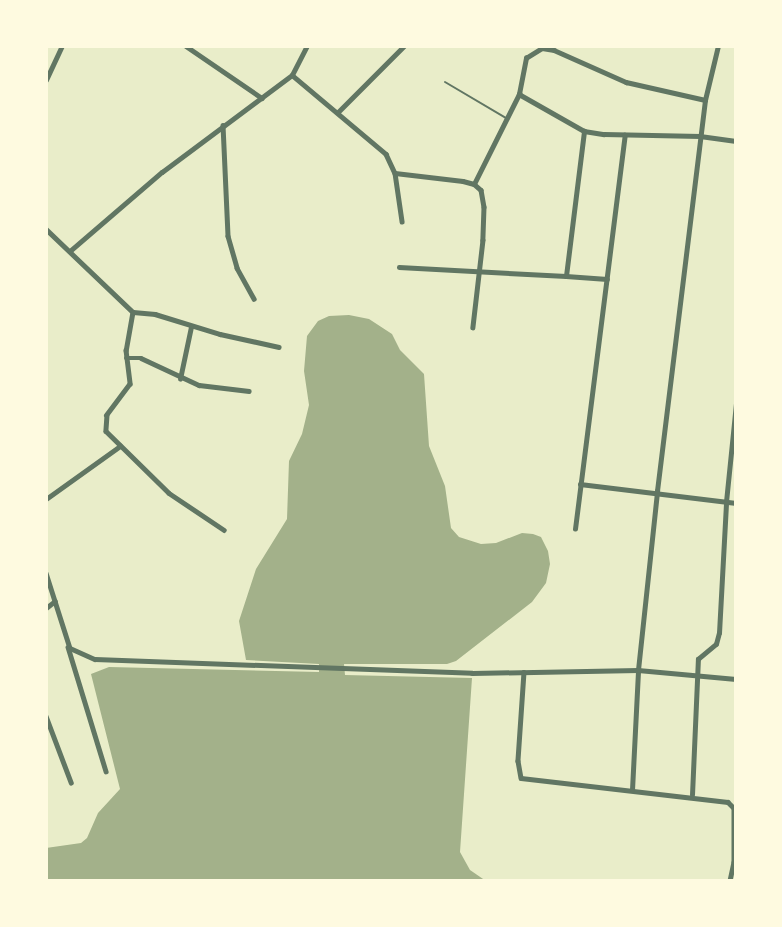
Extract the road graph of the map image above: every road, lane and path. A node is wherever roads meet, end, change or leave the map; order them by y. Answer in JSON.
{"nodes":[{"id":1,"x":62,"y":46,"type":"edge"},
{"id":2,"x":186,"y":46,"type":"edge"},
{"id":3,"x":308,"y":46,"type":"edge"},
{"id":4,"x":404,"y":46,"type":"edge"},
{"id":5,"x":718,"y":46,"type":"edge"},
{"id":6,"x":292,"y":75,"type":"junction"},
{"id":7,"x":46,"y":80,"type":"edge"},
{"id":8,"x":445,"y":82,"type":"dead end"},
{"id":9,"x":519,"y":94,"type":"junction"},
{"id":10,"x":262,"y":98,"type":"junction"},
{"id":11,"x":705,"y":100,"type":"junction"},
{"id":12,"x":338,"y":112,"type":"junction"},
{"id":13,"x":508,"y":119,"type":"junction"},
{"id":14,"x":224,"y":125,"type":"junction"},
{"id":15,"x":584,"y":131,"type":"junction"},
{"id":16,"x":625,"y":135,"type":"junction"},
{"id":17,"x":700,"y":136,"type":"junction"},
{"id":18,"x":736,"y":141,"type":"edge"},
{"id":19,"x":395,"y":173,"type":"junction"},
{"id":20,"x":474,"y":184,"type":"junction"},
{"id":21,"x":402,"y":221,"type":"dead end"},
{"id":22,"x":46,"y":229,"type":"edge"},
{"id":23,"x":70,"y":251,"type":"junction"},
{"id":24,"x":399,"y":267,"type":"dead end"},
{"id":25,"x":479,"y":270,"type":"junction"},
{"id":26,"x":566,"y":276,"type":"junction"},
{"id":27,"x":607,"y":279,"type":"junction"},
{"id":28,"x":254,"y":299,"type":"dead end"},
{"id":29,"x":133,"y":312,"type":"junction"},
{"id":30,"x":191,"y":326,"type":"junction"},
{"id":31,"x":472,"y":326,"type":"dead end"},
{"id":32,"x":279,"y":347,"type":"dead end"},
{"id":33,"x":126,"y":358,"type":"junction"},
{"id":34,"x":180,"y":379,"type":"junction"},
{"id":35,"x":249,"y":391,"type":"dead end"},
{"id":36,"x":736,"y":404,"type":"edge"},
{"id":37,"x":120,"y":446,"type":"junction"},
{"id":38,"x":580,"y":484,"type":"junction"},
{"id":39,"x":657,"y":491,"type":"junction"},
{"id":40,"x":46,"y":499,"type":"edge"},
{"id":41,"x":726,"y":502,"type":"junction"},
{"id":42,"x":736,"y":503,"type":"edge"},
{"id":43,"x":575,"y":529,"type":"dead end"},
{"id":44,"x":224,"y":530,"type":"dead end"},
{"id":45,"x":46,"y":573,"type":"edge"},
{"id":46,"x":56,"y":601,"type":"junction"},
{"id":47,"x":46,"y":608,"type":"edge"},
{"id":48,"x":65,"y":639,"type":"junction"},
{"id":49,"x":638,"y":670,"type":"junction"},
{"id":50,"x":524,"y":672,"type":"junction"},
{"id":51,"x":700,"y":677,"type":"junction"},
{"id":52,"x":736,"y":679,"type":"edge"},
{"id":53,"x":46,"y":716,"type":"edge"},
{"id":54,"x":106,"y":771,"type":"dead end"},
{"id":55,"x":70,"y":782,"type":"dead end"},
{"id":56,"x":632,"y":790,"type":"junction"},
{"id":57,"x":692,"y":795,"type":"junction"},
{"id":58,"x":730,"y":881,"type":"edge"}],
"edges":[{"from":1,"to":7,"type":"street"},
{"from":2,"to":10,"type":"street"},
{"from":3,"to":6,"type":"street"},
{"from":4,"to":12,"type":"street"},
{"from":5,"to":11,"type":"street"},
{"from":6,"to":10,"type":"street"},
{"from":6,"to":12,"type":"street"},
{"from":8,"to":13,"type":"lane"},
{"from":9,"to":11,"type":"street"},
{"from":9,"to":13,"type":"street"},
{"from":9,"to":15,"type":"street"},
{"from":10,"to":14,"type":"street"},
{"from":11,"to":17,"type":"street"},
{"from":12,"to":19,"type":"street"},
{"from":13,"to":20,"type":"street"},
{"from":14,"to":23,"type":"street"},
{"from":14,"to":28,"type":"street"},
{"from":15,"to":16,"type":"street"},
{"from":15,"to":26,"type":"street"},
{"from":16,"to":17,"type":"street"},
{"from":16,"to":27,"type":"street"},
{"from":17,"to":18,"type":"street"},
{"from":17,"to":39,"type":"street"},
{"from":19,"to":20,"type":"street"},
{"from":19,"to":21,"type":"street"},
{"from":20,"to":25,"type":"street"},
{"from":22,"to":23,"type":"street"},
{"from":23,"to":29,"type":"street"},
{"from":24,"to":25,"type":"street"},
{"from":25,"to":26,"type":"street"},
{"from":25,"to":31,"type":"street"},
{"from":26,"to":27,"type":"street"},
{"from":27,"to":38,"type":"street"},
{"from":29,"to":30,"type":"street"},
{"from":29,"to":33,"type":"street"},
{"from":30,"to":32,"type":"street"},
{"from":30,"to":34,"type":"street"},
{"from":33,"to":34,"type":"street"},
{"from":33,"to":37,"type":"street"},
{"from":34,"to":35,"type":"street"},
{"from":36,"to":41,"type":"street"},
{"from":37,"to":40,"type":"street"},
{"from":37,"to":44,"type":"street"},
{"from":38,"to":39,"type":"street"},
{"from":38,"to":43,"type":"street"},
{"from":39,"to":41,"type":"street"},
{"from":39,"to":49,"type":"street"},
{"from":41,"to":42,"type":"street"},
{"from":41,"to":51,"type":"street"},
{"from":45,"to":46,"type":"street"},
{"from":46,"to":47,"type":"street"},
{"from":46,"to":48,"type":"street"},
{"from":48,"to":50,"type":"street"},
{"from":48,"to":54,"type":"street"},
{"from":49,"to":50,"type":"street"},
{"from":49,"to":51,"type":"street"},
{"from":49,"to":56,"type":"street"},
{"from":50,"to":56,"type":"street"},
{"from":51,"to":52,"type":"street"},
{"from":51,"to":57,"type":"street"},
{"from":53,"to":55,"type":"street"},
{"from":56,"to":57,"type":"street"},
{"from":57,"to":58,"type":"street"}]}
